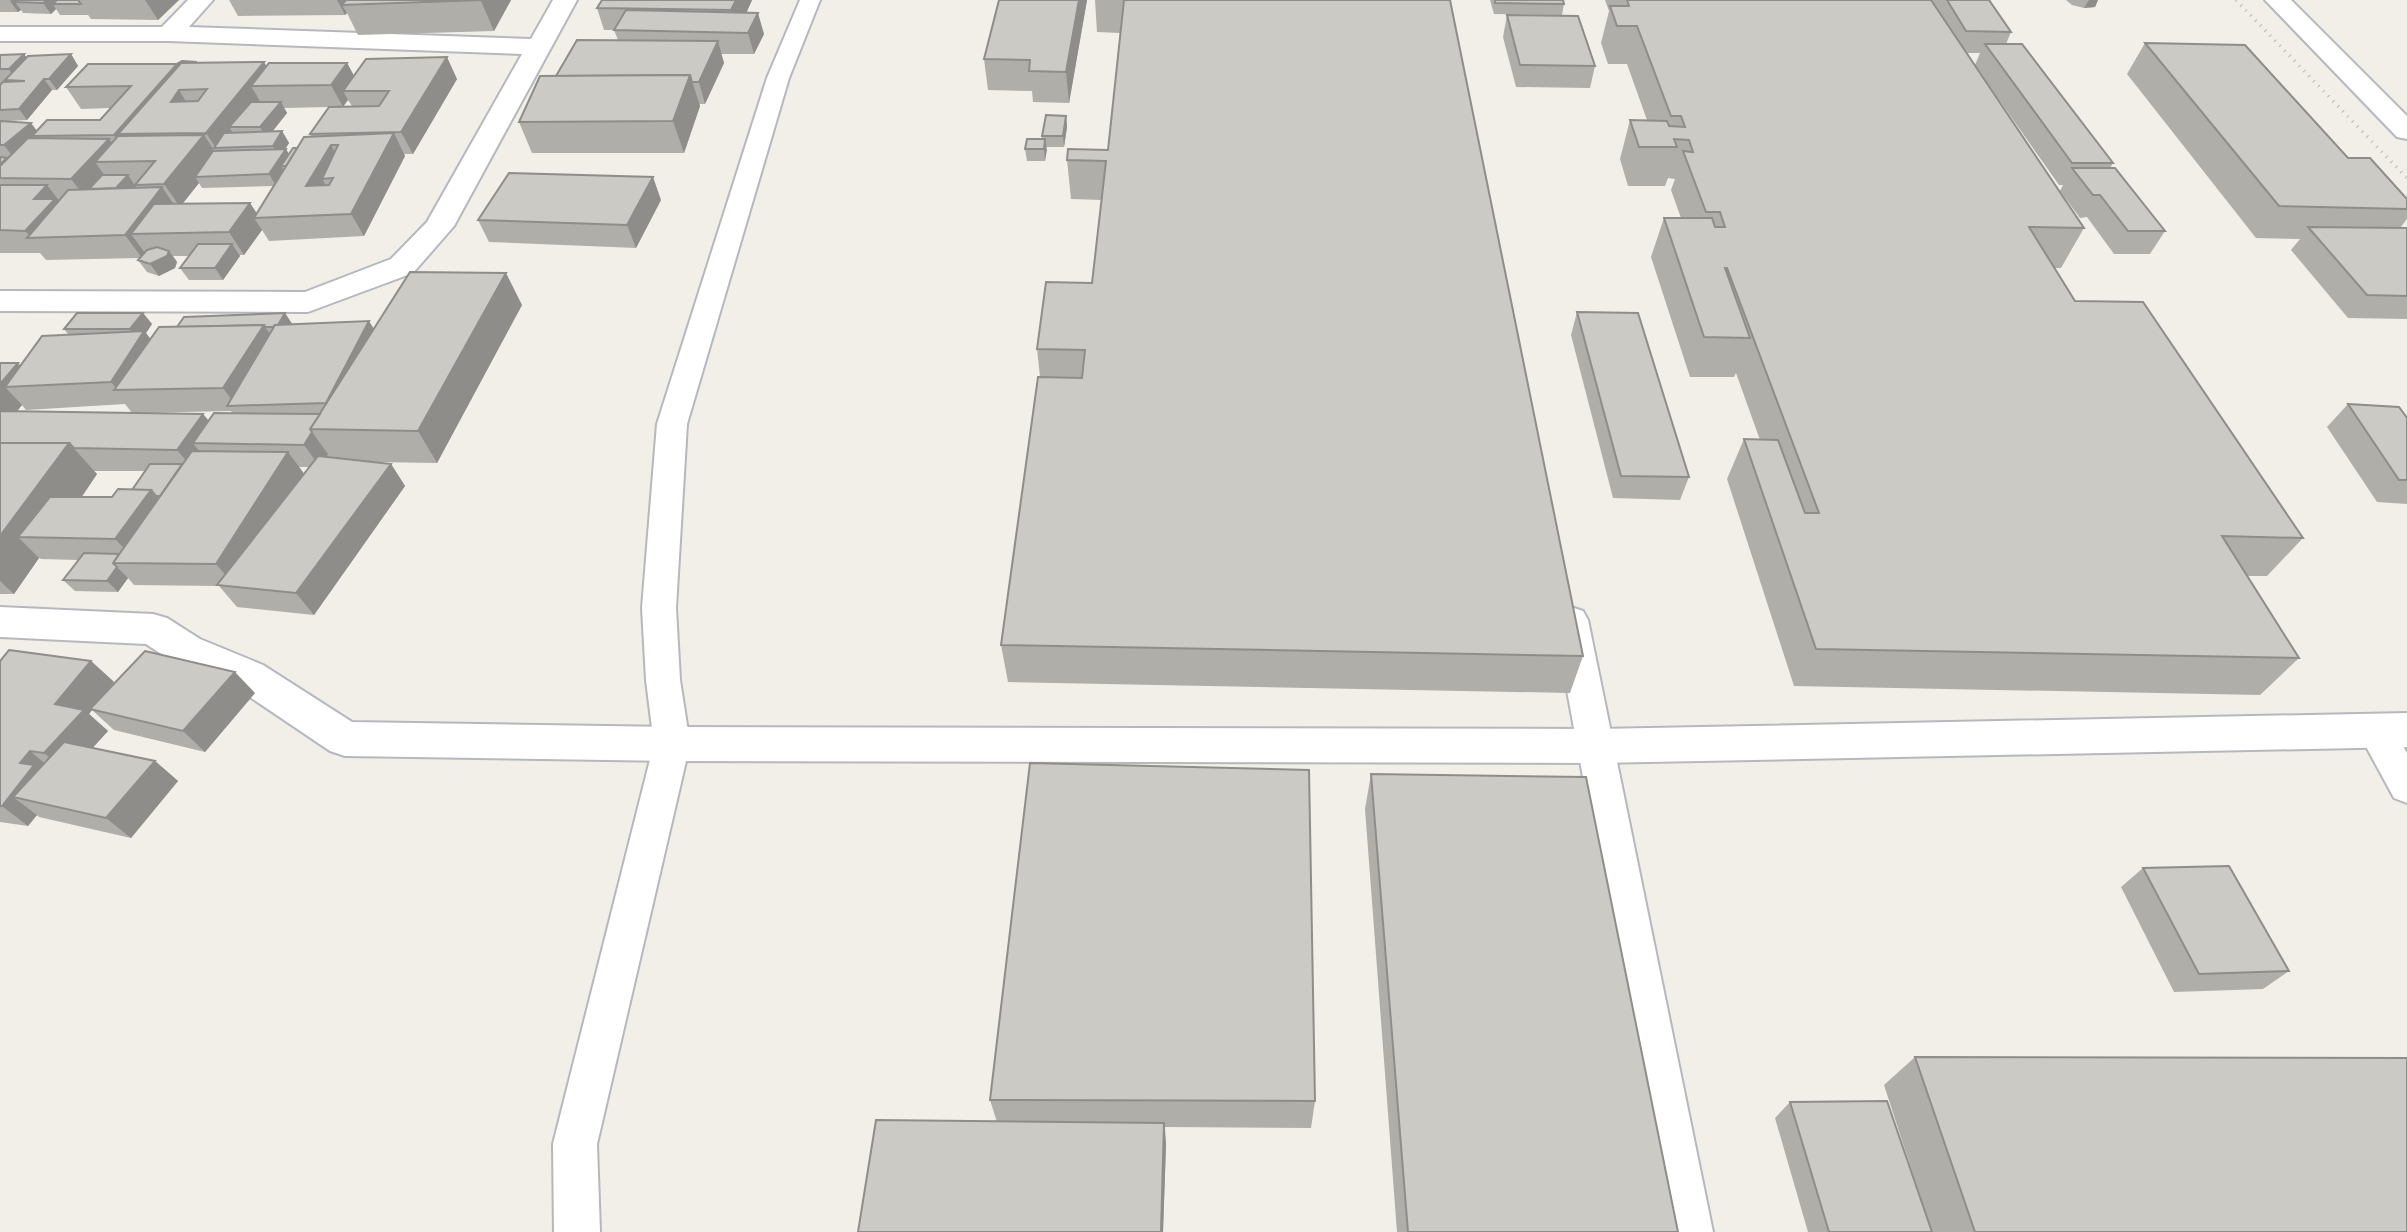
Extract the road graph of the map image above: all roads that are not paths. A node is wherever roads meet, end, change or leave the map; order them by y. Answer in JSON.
{"nodes":[{"id":1,"x":201,"y":0,"type":"edge"},
{"id":2,"x":565,"y":0,"type":"edge"},
{"id":3,"x":810,"y":0,"type":"edge"},
{"id":4,"x":2277,"y":0,"type":"edge"},
{"id":5,"x":0,"y":34,"type":"edge"},
{"id":6,"x":169,"y":34,"type":"junction"},
{"id":7,"x":539,"y":47,"type":"junction"},
{"id":8,"x":2407,"y":131,"type":"edge"},
{"id":9,"x":0,"y":301,"type":"edge"},
{"id":10,"x":1566,"y":597,"type":"edge"},
{"id":11,"x":0,"y":622,"type":"edge"},
{"id":12,"x":2391,"y":730,"type":"edge"},
{"id":13,"x":672,"y":744,"type":"junction"},
{"id":14,"x":1597,"y":746,"type":"junction"},
{"id":15,"x":2407,"y":787,"type":"edge"},
{"id":16,"x":577,"y":1232,"type":"edge"},
{"id":17,"x":1690,"y":1232,"type":"edge"}],
"edges":[{"from":1,"to":6,"type":"street"},
{"from":2,"to":7,"type":"street"},
{"from":3,"to":13,"type":"lane"},
{"from":4,"to":8,"type":"street"},
{"from":5,"to":6,"type":"street"},
{"from":6,"to":7,"type":"street"},
{"from":7,"to":9,"type":"street"},
{"from":10,"to":14,"type":"lane"},
{"from":11,"to":13,"type":"street"},
{"from":12,"to":14,"type":"street"},
{"from":12,"to":15,"type":"lane"},
{"from":13,"to":14,"type":"street"},
{"from":13,"to":16,"type":"lane"},
{"from":14,"to":17,"type":"lane"}]}
